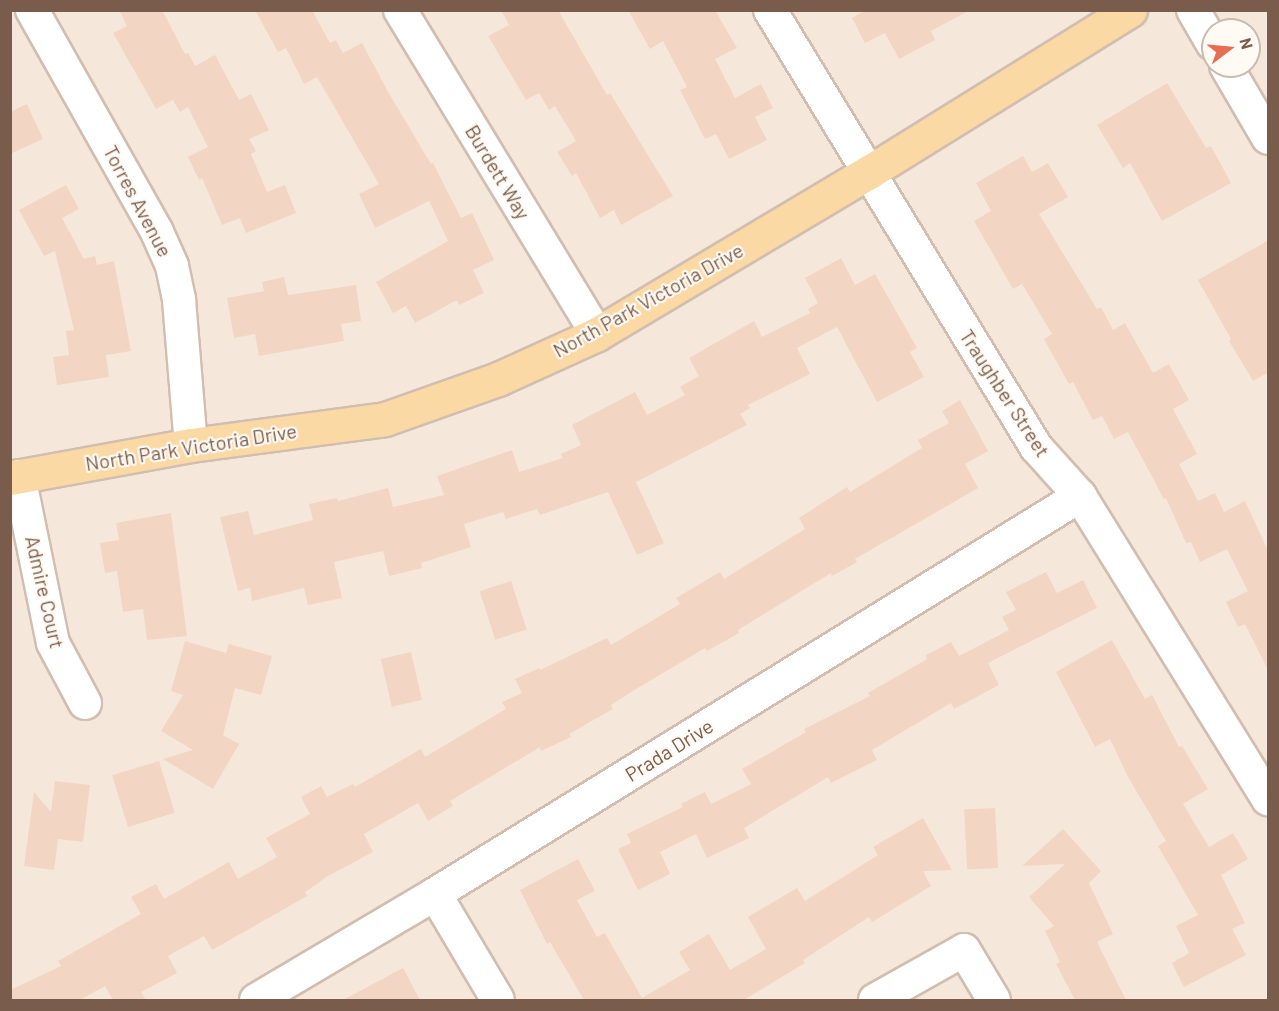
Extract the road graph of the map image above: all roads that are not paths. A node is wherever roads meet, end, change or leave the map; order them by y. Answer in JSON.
{"nodes":[{"id":1,"x":400,"y":10,"type":"edge"},
{"id":2,"x":770,"y":10,"type":"edge"},
{"id":3,"x":1130,"y":10,"type":"edge"},
{"id":4,"x":1193,"y":10,"type":"edge"},
{"id":5,"x":25,"y":16,"type":"edge"},
{"id":6,"x":1201,"y":24,"type":"edge"},
{"id":7,"x":1233,"y":78,"type":"edge"},
{"id":8,"x":1269,"y":138,"type":"edge"},
{"id":9,"x":869,"y":172,"type":"junction"},
{"id":10,"x":597,"y":334,"type":"junction"},
{"id":11,"x":191,"y":444,"type":"junction"},
{"id":12,"x":15,"y":477,"type":"edge"},
{"id":13,"x":1080,"y":496,"type":"junction"},
{"id":14,"x":85,"y":703,"type":"dead end"},
{"id":15,"x":1269,"y":799,"type":"edge"},
{"id":16,"x":435,"y":894,"type":"junction"},
{"id":17,"x":256,"y":1000,"type":"edge"},
{"id":18,"x":498,"y":1000,"type":"edge"},
{"id":19,"x":875,"y":1000,"type":"edge"},
{"id":20,"x":994,"y":1000,"type":"edge"}],
"edges":[{"from":1,"to":10,"type":"street","name":"Burdett Way"},
{"from":2,"to":9,"type":"street","name":"Traughber Street"},
{"from":3,"to":9,"type":"main road","name":"North Park Victoria Drive"},
{"from":4,"to":6,"type":"street"},
{"from":5,"to":11,"type":"street","name":"Torres Avenue"},
{"from":7,"to":8,"type":"street"},
{"from":9,"to":10,"type":"main road","name":"North Park Victoria Drive"},
{"from":9,"to":13,"type":"street","name":"Traughber Street"},
{"from":10,"to":11,"type":"main road","name":"North Park Victoria Drive"},
{"from":11,"to":12,"type":"main road","name":"North Park Victoria Drive"},
{"from":12,"to":14,"type":"street","name":"Admire Court"},
{"from":13,"to":15,"type":"street","name":"Traughber Street"},
{"from":13,"to":16,"type":"street","name":"Prada Drive"},
{"from":16,"to":17,"type":"street","name":"Prada Drive"},
{"from":16,"to":18,"type":"street"},
{"from":19,"to":20,"type":"street"}]}
